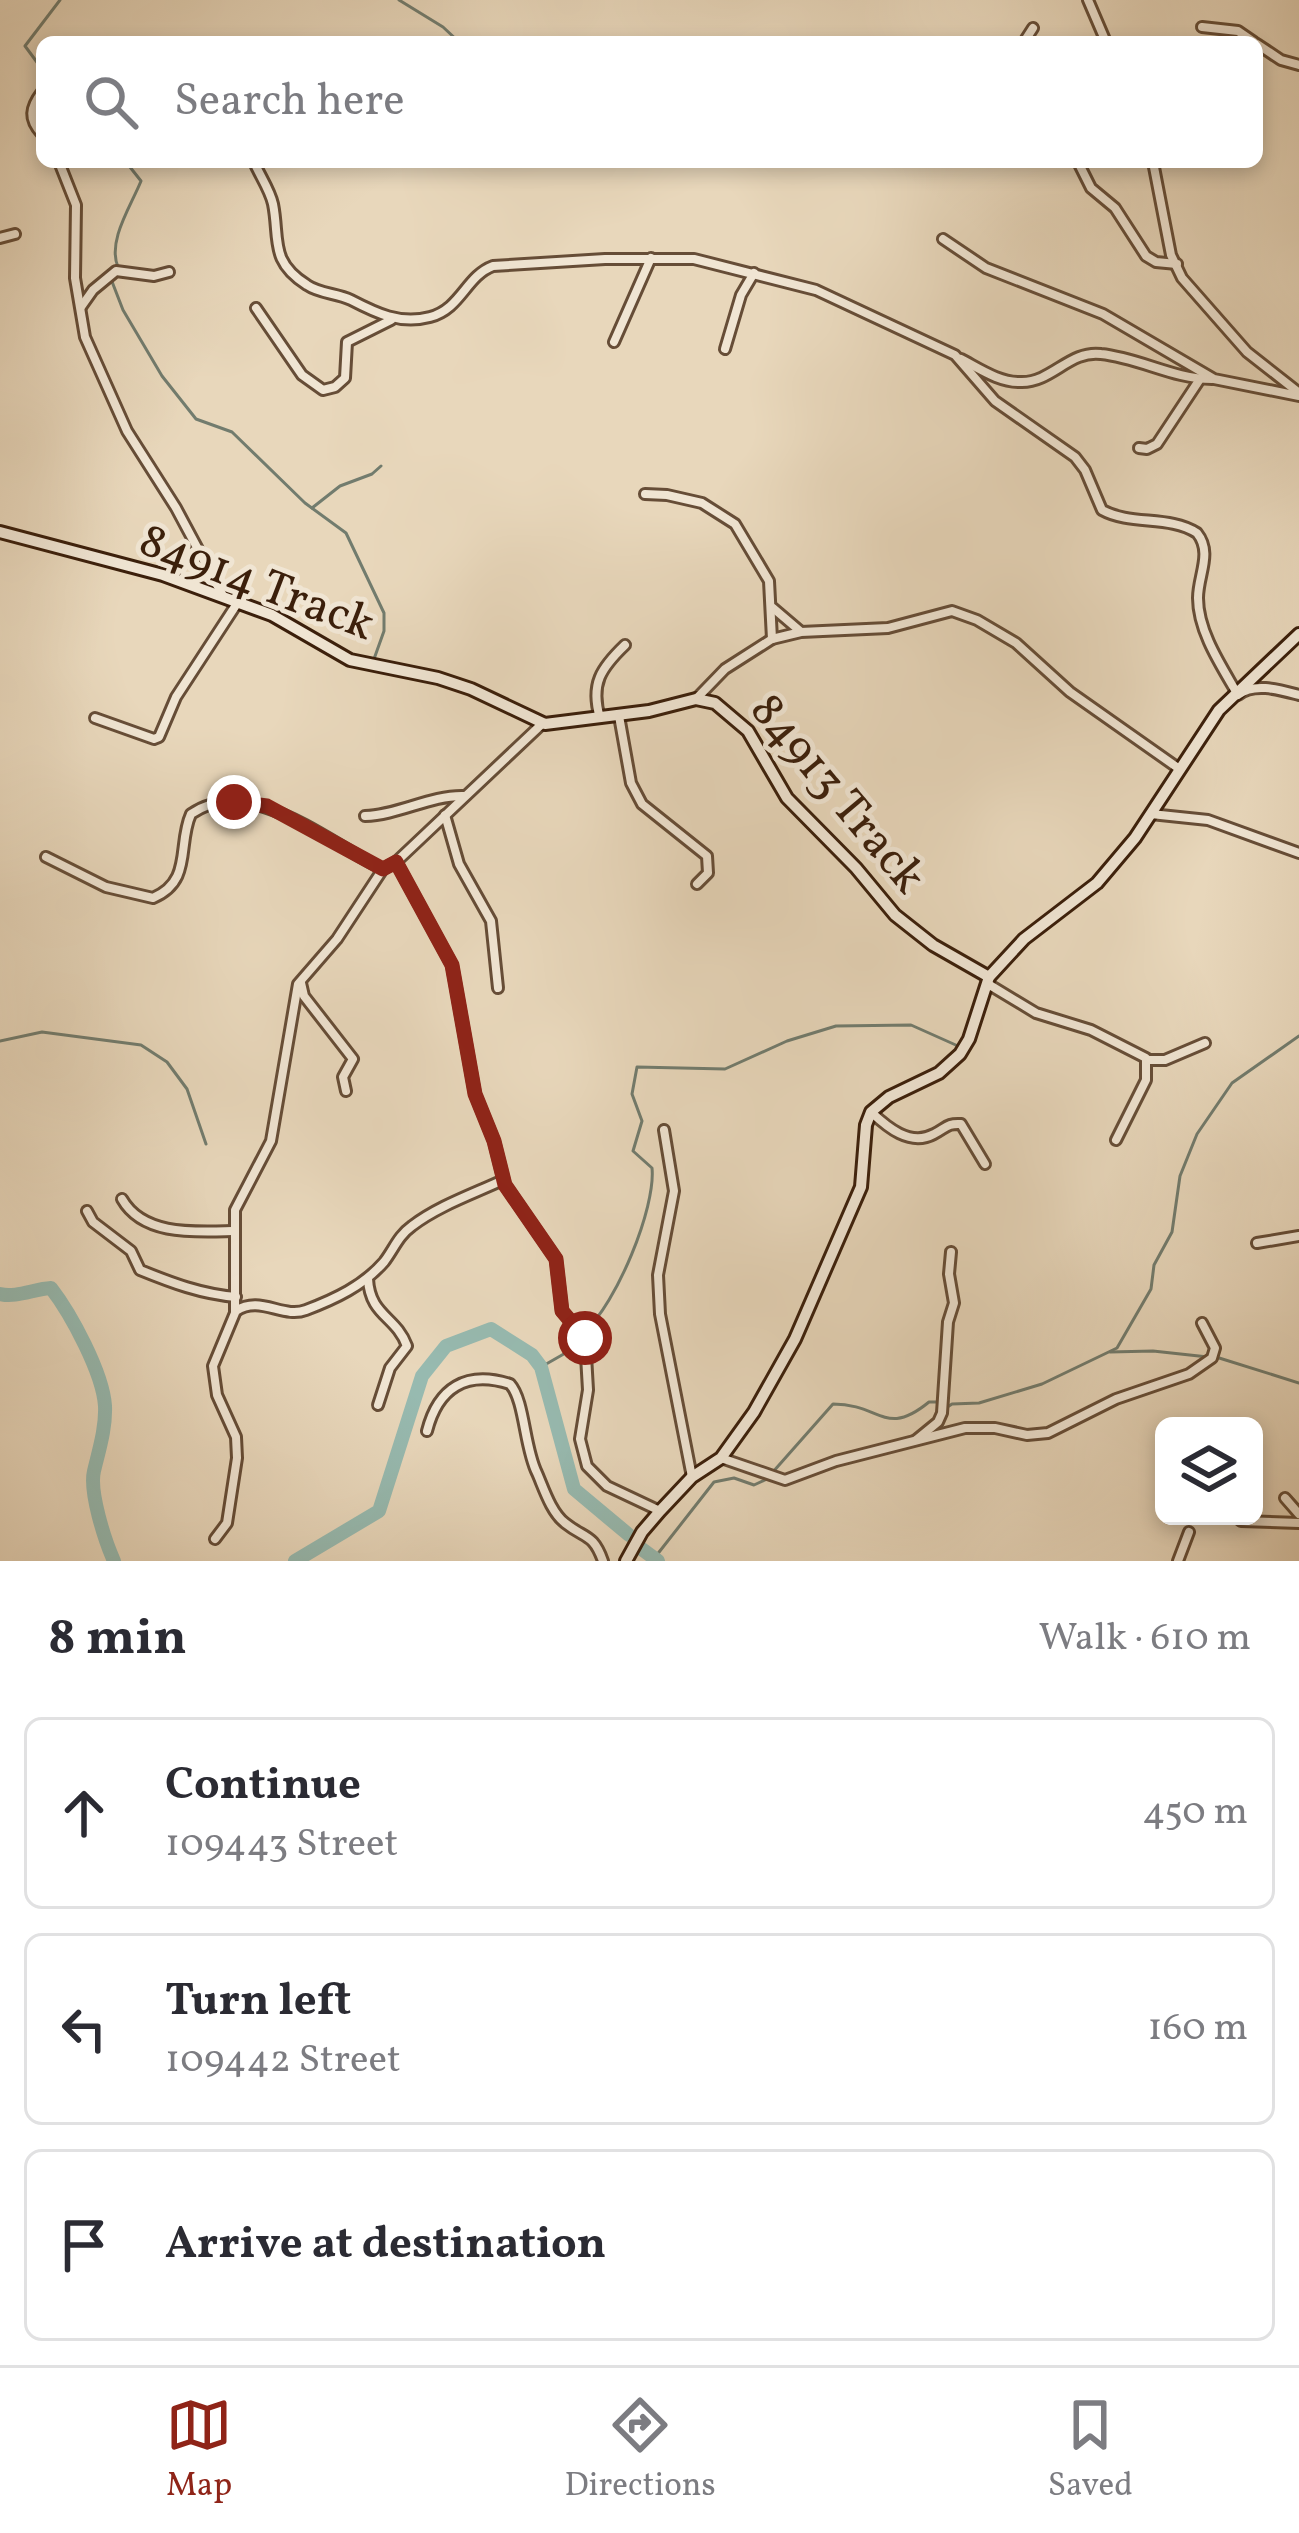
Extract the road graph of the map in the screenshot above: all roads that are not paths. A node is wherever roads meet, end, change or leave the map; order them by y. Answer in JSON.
{"nodes":[{"id":1,"x":1088,"y":0,"type":"edge"},
{"id":2,"x":1202,"y":27,"type":"dead end"},
{"id":3,"x":1034,"y":28,"type":"dead end"},
{"id":4,"x":1028,"y":36,"type":"edge"},
{"id":5,"x":1103,"y":36,"type":"edge"},
{"id":6,"x":1244,"y":36,"type":"edge"},
{"id":7,"x":1263,"y":48,"type":"edge"},
{"id":8,"x":1299,"y":64,"type":"edge"},
{"id":9,"x":61,"y":168,"type":"edge"},
{"id":10,"x":257,"y":168,"type":"edge"},
{"id":11,"x":1081,"y":168,"type":"edge"},
{"id":12,"x":1154,"y":168,"type":"edge"},
{"id":13,"x":16,"y":234,"type":"dead end"},
{"id":14,"x":0,"y":238,"type":"edge"},
{"id":15,"x":943,"y":239,"type":"dead end"},
{"id":16,"x":651,"y":258,"type":"junction"},
{"id":17,"x":1179,"y":265,"type":"junction"},
{"id":18,"x":169,"y":272,"type":"dead end"},
{"id":19,"x":754,"y":273,"type":"junction"},
{"id":20,"x":256,"y":308,"type":"dead end"},
{"id":21,"x":82,"y":315,"type":"junction"},
{"id":22,"x":394,"y":319,"type":"junction"},
{"id":23,"x":614,"y":342,"type":"dead end"},
{"id":24,"x":724,"y":349,"type":"dead end"},
{"id":25,"x":955,"y":356,"type":"junction"},
{"id":26,"x":1200,"y":379,"type":"junction"},
{"id":27,"x":1214,"y":379,"type":"junction"},
{"id":28,"x":1299,"y":394,"type":"edge"},
{"id":29,"x":1139,"y":448,"type":"dead end"},
{"id":30,"x":645,"y":494,"type":"dead end"},
{"id":31,"x":0,"y":532,"type":"edge"},
{"id":32,"x":224,"y":597,"type":"junction"},
{"id":33,"x":238,"y":602,"type":"junction"},
{"id":34,"x":772,"y":608,"type":"junction"},
{"id":35,"x":802,"y":632,"type":"junction"},
{"id":36,"x":1299,"y":634,"type":"edge"},
{"id":37,"x":772,"y":639,"type":"junction"},
{"id":38,"x":625,"y":645,"type":"dead end"},
{"id":39,"x":715,"y":679,"type":"junction"},
{"id":40,"x":1238,"y":695,"type":"junction"},
{"id":41,"x":1299,"y":695,"type":"edge"},
{"id":42,"x":696,"y":699,"type":"junction"},
{"id":43,"x":722,"y":706,"type":"junction"},
{"id":44,"x":619,"y":716,"type":"junction"},
{"id":45,"x":95,"y":718,"type":"dead end"},
{"id":46,"x":600,"y":719,"type":"junction"},
{"id":47,"x":549,"y":723,"type":"junction"},
{"id":48,"x":1178,"y":768,"type":"junction"},
{"id":49,"x":465,"y":796,"type":"junction"},
{"id":50,"x":444,"y":814,"type":"junction"},
{"id":51,"x":1150,"y":814,"type":"junction"},
{"id":52,"x":364,"y":816,"type":"dead end"},
{"id":53,"x":1299,"y":853,"type":"edge"},
{"id":54,"x":46,"y":857,"type":"dead end"},
{"id":55,"x":396,"y":862,"type":"junction"},
{"id":56,"x":383,"y":869,"type":"junction"},
{"id":57,"x":697,"y":884,"type":"dead end"},
{"id":58,"x":307,"y":973,"type":"junction"},
{"id":59,"x":987,"y":980,"type":"junction"},
{"id":60,"x":498,"y":988,"type":"dead end"},
{"id":61,"x":1205,"y":1043,"type":"dead end"},
{"id":62,"x":1147,"y":1060,"type":"junction"},
{"id":63,"x":346,"y":1091,"type":"dead end"},
{"id":64,"x":871,"y":1112,"type":"junction"},
{"id":65,"x":664,"y":1130,"type":"dead end"},
{"id":66,"x":1116,"y":1140,"type":"dead end"},
{"id":67,"x":985,"y":1164,"type":"dead end"},
{"id":68,"x":503,"y":1180,"type":"junction"},
{"id":69,"x":122,"y":1199,"type":"dead end"},
{"id":70,"x":87,"y":1210,"type":"dead end"},
{"id":71,"x":232,"y":1231,"type":"junction"},
{"id":72,"x":1299,"y":1236,"type":"edge"},
{"id":73,"x":1257,"y":1243,"type":"dead end"},
{"id":74,"x":951,"y":1252,"type":"dead end"},
{"id":75,"x":368,"y":1279,"type":"junction"},
{"id":76,"x":236,"y":1297,"type":"junction"},
{"id":77,"x":235,"y":1313,"type":"junction"},
{"id":78,"x":1202,"y":1323,"type":"dead end"},
{"id":79,"x":378,"y":1406,"type":"dead end"},
{"id":80,"x":427,"y":1431,"type":"dead end"},
{"id":81,"x":911,"y":1444,"type":"junction"},
{"id":82,"x":722,"y":1458,"type":"junction"},
{"id":83,"x":692,"y":1477,"type":"junction"},
{"id":84,"x":1285,"y":1498,"type":"dead end"},
{"id":85,"x":660,"y":1511,"type":"junction"},
{"id":86,"x":1299,"y":1519,"type":"edge"},
{"id":87,"x":1263,"y":1520,"type":"edge"},
{"id":88,"x":1189,"y":1532,"type":"dead end"},
{"id":89,"x":214,"y":1539,"type":"dead end"},
{"id":90,"x":603,"y":1561,"type":"edge"},
{"id":91,"x":626,"y":1561,"type":"edge"},
{"id":92,"x":1178,"y":1561,"type":"edge"}],
"edges":[{"from":1,"to":5,"type":"street"},
{"from":2,"to":6,"type":"street"},
{"from":3,"to":4,"type":"street"},
{"from":7,"to":8,"type":"street"},
{"from":9,"to":21,"type":"street"},
{"from":10,"to":22,"type":"street"},
{"from":11,"to":17,"type":"street"},
{"from":12,"to":17,"type":"street"},
{"from":13,"to":14,"type":"street"},
{"from":15,"to":27,"type":"street"},
{"from":16,"to":19,"type":"street"},
{"from":16,"to":22,"type":"street"},
{"from":16,"to":23,"type":"street"},
{"from":17,"to":28,"type":"street"},
{"from":18,"to":21,"type":"street"},
{"from":19,"to":24,"type":"street"},
{"from":19,"to":25,"type":"street"},
{"from":20,"to":22,"type":"street"},
{"from":21,"to":32,"type":"street"},
{"from":25,"to":26,"type":"street"},
{"from":25,"to":40,"type":"street"},
{"from":26,"to":27,"type":"street"},
{"from":26,"to":29,"type":"street"},
{"from":27,"to":28,"type":"street"},
{"from":30,"to":34,"type":"street"},
{"from":31,"to":32,"type":"street","name":"84914 Track"},
{"from":32,"to":33,"type":"street","name":"84914 Track"},
{"from":33,"to":45,"type":"street"},
{"from":33,"to":47,"type":"street","name":"84914 Track"},
{"from":34,"to":35,"type":"street"},
{"from":34,"to":37,"type":"street"},
{"from":35,"to":37,"type":"street"},
{"from":35,"to":48,"type":"street"},
{"from":36,"to":40,"type":"street"},
{"from":37,"to":39,"type":"street"},
{"from":38,"to":46,"type":"street"},
{"from":39,"to":42,"type":"street"},
{"from":39,"to":43,"type":"street"},
{"from":40,"to":41,"type":"street"},
{"from":40,"to":48,"type":"street"},
{"from":42,"to":43,"type":"street","name":"84913 Track"},
{"from":42,"to":44,"type":"street","name":"84913 Track"},
{"from":43,"to":59,"type":"street","name":"84913 Track"},
{"from":44,"to":46,"type":"street","name":"84913 Track"},
{"from":44,"to":57,"type":"street"},
{"from":46,"to":47,"type":"street","name":"84913 Track"},
{"from":47,"to":49,"type":"street"},
{"from":48,"to":51,"type":"street"},
{"from":49,"to":50,"type":"street"},
{"from":49,"to":52,"type":"street"},
{"from":50,"to":55,"type":"street"},
{"from":50,"to":60,"type":"street"},
{"from":51,"to":53,"type":"street"},
{"from":51,"to":59,"type":"street"},
{"from":54,"to":56,"type":"street"},
{"from":55,"to":56,"type":"street"},
{"from":55,"to":68,"type":"street"},
{"from":56,"to":58,"type":"street"},
{"from":58,"to":63,"type":"street"},
{"from":58,"to":71,"type":"street"},
{"from":59,"to":62,"type":"street"},
{"from":59,"to":64,"type":"street"},
{"from":61,"to":62,"type":"street"},
{"from":62,"to":66,"type":"street"},
{"from":64,"to":67,"type":"street"},
{"from":64,"to":82,"type":"street"},
{"from":65,"to":83,"type":"street"},
{"from":68,"to":75,"type":"street"},
{"from":68,"to":85,"type":"street"},
{"from":69,"to":71,"type":"street"},
{"from":70,"to":76,"type":"street"},
{"from":71,"to":76,"type":"street"},
{"from":72,"to":73,"type":"street"},
{"from":74,"to":81,"type":"street"},
{"from":75,"to":77,"type":"street"},
{"from":75,"to":79,"type":"street"},
{"from":76,"to":77,"type":"street"},
{"from":77,"to":89,"type":"street"},
{"from":78,"to":81,"type":"street"},
{"from":80,"to":90,"type":"street"},
{"from":81,"to":82,"type":"street"},
{"from":82,"to":83,"type":"street"},
{"from":83,"to":85,"type":"street"},
{"from":84,"to":86,"type":"street"},
{"from":85,"to":91,"type":"street"},
{"from":86,"to":87,"type":"street"},
{"from":88,"to":92,"type":"street"}]}
